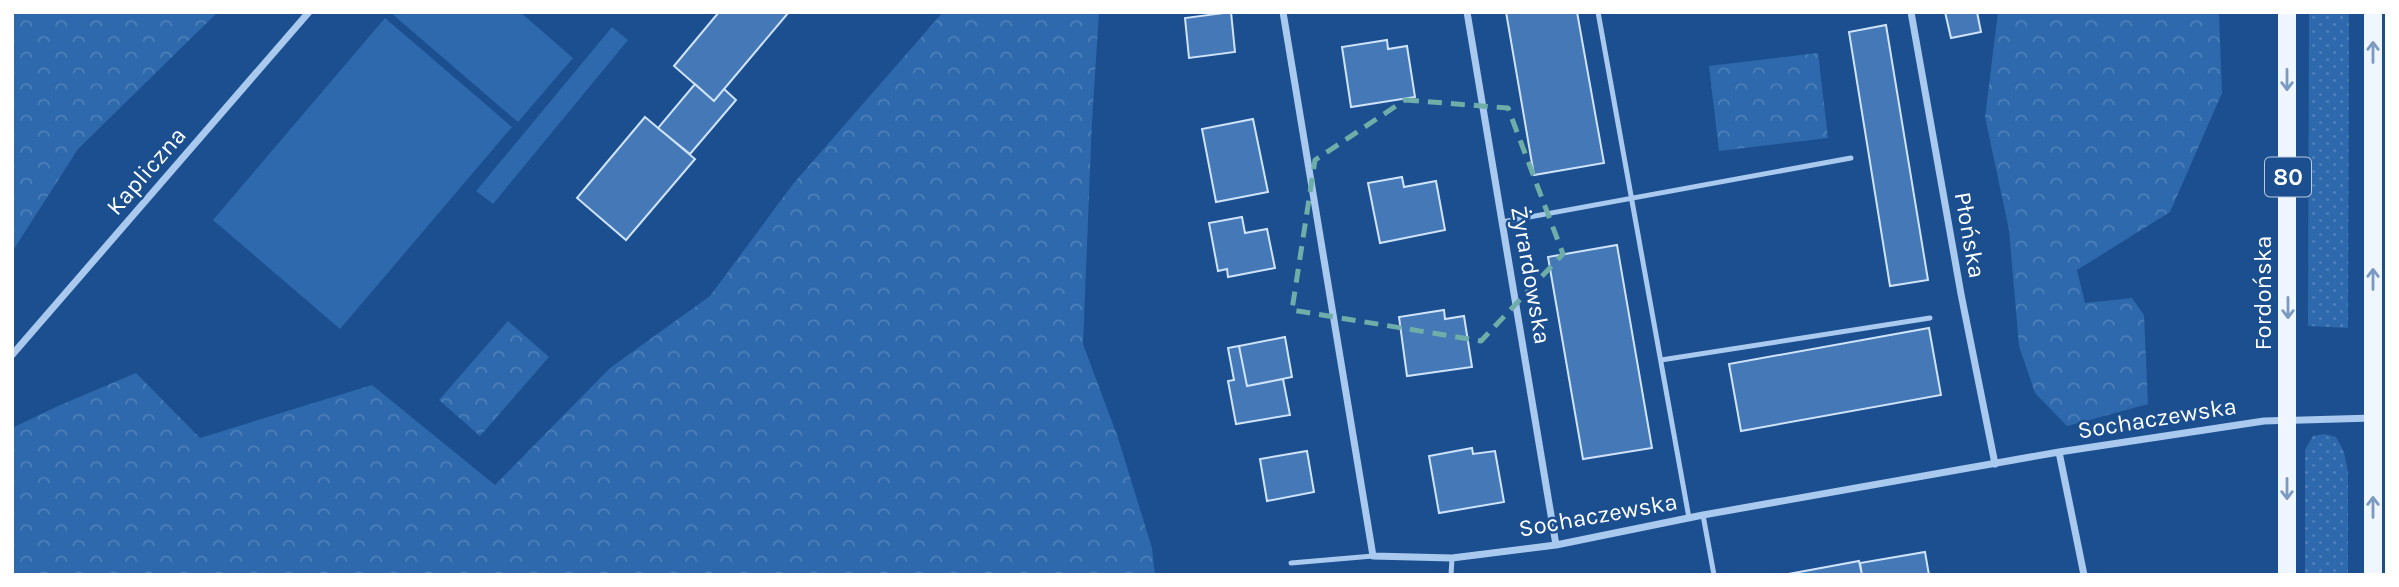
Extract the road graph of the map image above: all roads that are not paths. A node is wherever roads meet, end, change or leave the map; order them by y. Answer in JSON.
{"nodes":[{"id":1,"x":309,"y":12,"type":"edge"},
{"id":2,"x":1283,"y":12,"type":"edge"},
{"id":3,"x":1467,"y":12,"type":"edge"},
{"id":4,"x":1598,"y":12,"type":"edge"},
{"id":5,"x":1911,"y":12,"type":"edge"},
{"id":6,"x":2287,"y":12,"type":"edge"},
{"id":7,"x":2373,"y":12,"type":"edge"},
{"id":8,"x":1851,"y":158,"type":"dead end"},
{"id":9,"x":1631,"y":198,"type":"junction"},
{"id":10,"x":1502,"y":222,"type":"junction"},
{"id":11,"x":1930,"y":318,"type":"dead end"},
{"id":12,"x":12,"y":355,"type":"edge"},
{"id":13,"x":1661,"y":360,"type":"junction"},
{"id":14,"x":2373,"y":418,"type":"junction"},
{"id":15,"x":2287,"y":421,"type":"junction"},
{"id":16,"x":2059,"y":452,"type":"junction"},
{"id":17,"x":1995,"y":464,"type":"junction"},
{"id":18,"x":1703,"y":515,"type":"junction"},
{"id":19,"x":1689,"y":518,"type":"junction"},
{"id":20,"x":1556,"y":545,"type":"junction"},
{"id":21,"x":1373,"y":556,"type":"junction"},
{"id":22,"x":1452,"y":558,"type":"junction"},
{"id":23,"x":1291,"y":563,"type":"dead end"},
{"id":24,"x":1451,"y":575,"type":"edge"},
{"id":25,"x":1714,"y":575,"type":"edge"},
{"id":26,"x":2084,"y":575,"type":"edge"},
{"id":27,"x":2287,"y":575,"type":"edge"},
{"id":28,"x":2372,"y":575,"type":"edge"}],
"edges":[{"from":1,"to":12,"type":"street","name":"Kapliczna"},
{"from":2,"to":21,"type":"street"},
{"from":3,"to":10,"type":"street","name":"Żyrardowska"},
{"from":4,"to":9,"type":"lane"},
{"from":5,"to":17,"type":"street","name":"Płońska"},
{"from":6,"to":15,"type":"main road","name":"Fordońska","number":"80","one_way":true},
{"from":14,"to":7,"type":"main road","one_way":true},
{"from":8,"to":9,"type":"lane"},
{"from":9,"to":10,"type":"lane"},
{"from":9,"to":13,"type":"lane"},
{"from":10,"to":20,"type":"street","name":"Żyrardowska"},
{"from":11,"to":13,"type":"lane"},
{"from":13,"to":19,"type":"lane"},
{"from":14,"to":15,"type":"street","name":"Sochaczewska"},
{"from":28,"to":14,"type":"main road","one_way":true},
{"from":15,"to":16,"type":"street","name":"Sochaczewska"},
{"from":15,"to":27,"type":"main road","name":"Fordońska","number":"80","one_way":true},
{"from":16,"to":17,"type":"street","name":"Sochaczewska"},
{"from":16,"to":26,"type":"street"},
{"from":17,"to":18,"type":"street","name":"Sochaczewska"},
{"from":18,"to":19,"type":"street","name":"Sochaczewska"},
{"from":18,"to":25,"type":"lane"},
{"from":19,"to":20,"type":"street","name":"Sochaczewska"},
{"from":20,"to":22,"type":"street","name":"Sochaczewska"},
{"from":21,"to":22,"type":"street","name":"Sochaczewska"},
{"from":21,"to":23,"type":"lane"},
{"from":22,"to":24,"type":"lane"}]}
